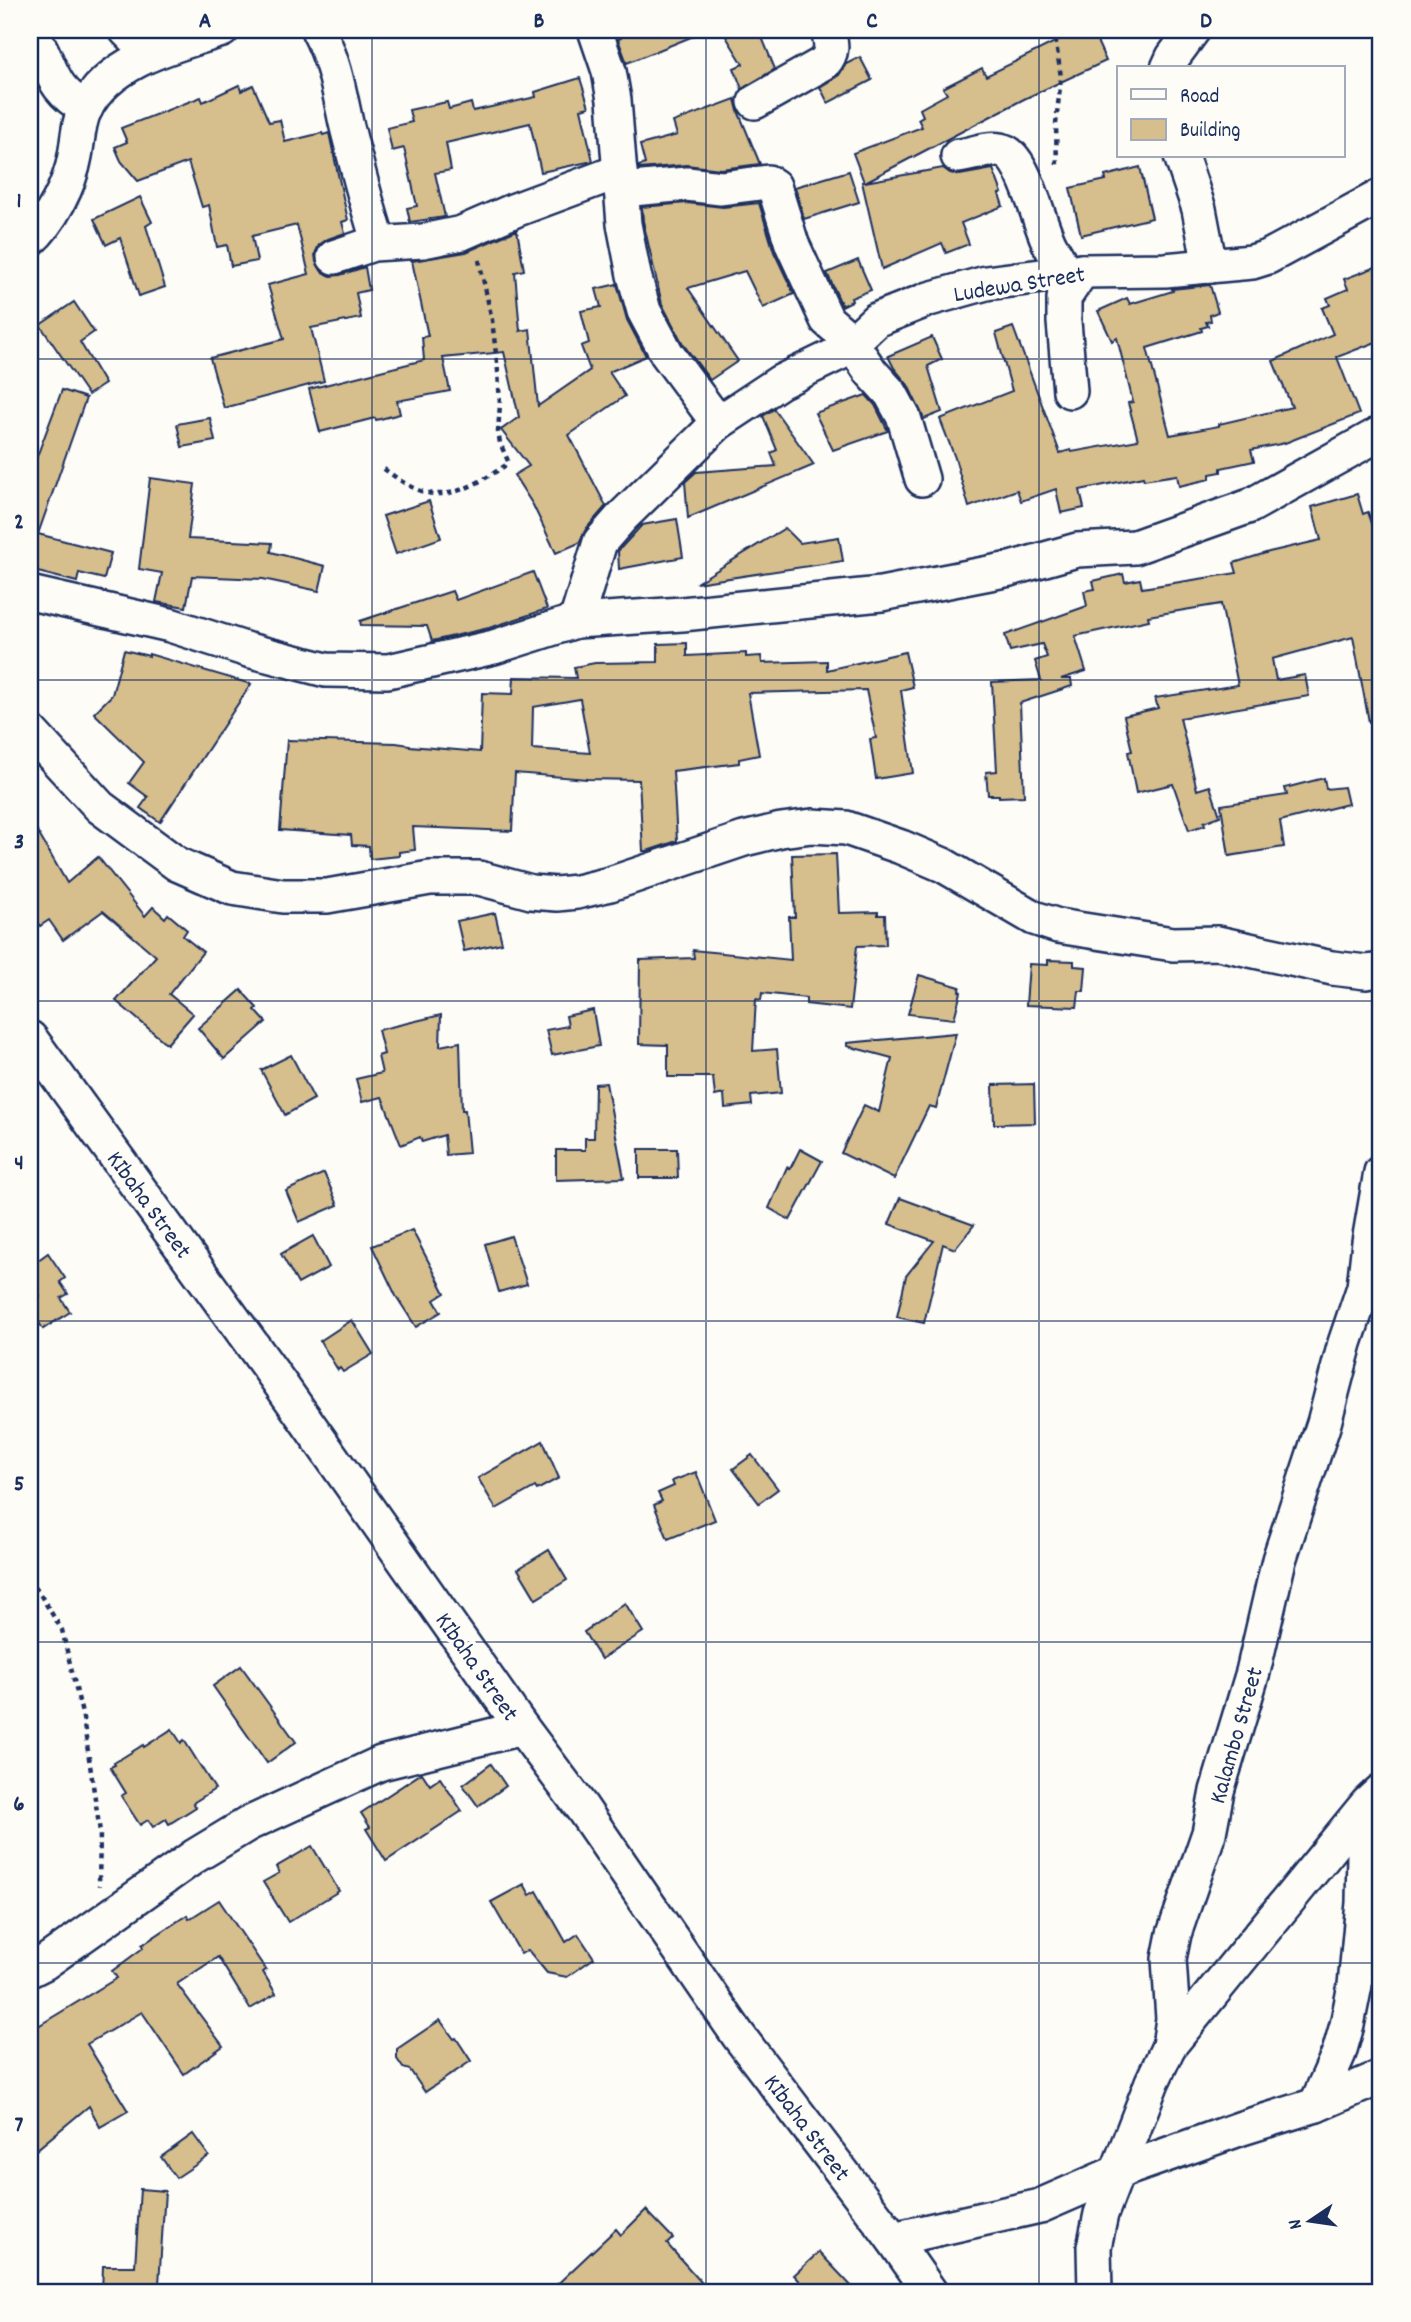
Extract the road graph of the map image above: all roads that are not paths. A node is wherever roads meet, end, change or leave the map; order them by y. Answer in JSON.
{"nodes":[{"id":1,"x":125,"y":30,"type":"edge"},
{"id":2,"x":222,"y":30,"type":"edge"},
{"id":3,"x":318,"y":30,"type":"edge"},
{"id":4,"x":594,"y":30,"type":"edge"},
{"id":5,"x":828,"y":30,"type":"edge"},
{"id":6,"x":1193,"y":30,"type":"edge"},
{"id":7,"x":30,"y":31,"type":"edge"},
{"id":8,"x":157,"y":51,"type":"junction"},
{"id":9,"x":1169,"y":66,"type":"edge"},
{"id":10,"x":755,"y":102,"type":"dead end"},
{"id":11,"x":86,"y":108,"type":"junction"},
{"id":12,"x":958,"y":156,"type":"dead end"},
{"id":13,"x":1182,"y":158,"type":"edge"},
{"id":14,"x":620,"y":181,"type":"junction"},
{"id":15,"x":1381,"y":197,"type":"edge"},
{"id":16,"x":30,"y":240,"type":"edge"},
{"id":17,"x":379,"y":243,"type":"junction"},
{"id":18,"x":334,"y":257,"type":"dead end"},
{"id":19,"x":1210,"y":266,"type":"junction"},
{"id":20,"x":1074,"y":272,"type":"junction"},
{"id":21,"x":851,"y":345,"type":"junction"},
{"id":22,"x":1070,"y":391,"type":"dead end"},
{"id":23,"x":718,"y":424,"type":"junction"},
{"id":24,"x":1381,"y":433,"type":"edge"},
{"id":25,"x":922,"y":479,"type":"dead end"},
{"id":26,"x":30,"y":593,"type":"edge"},
{"id":27,"x":576,"y":621,"type":"junction"},
{"id":28,"x":30,"y":731,"type":"edge"},
{"id":29,"x":1381,"y":970,"type":"edge"},
{"id":30,"x":30,"y":1038,"type":"edge"},
{"id":31,"x":1381,"y":1172,"type":"edge"},
{"id":32,"x":1375,"y":1249,"type":"edge"},
{"id":33,"x":522,"y":1728,"type":"junction"},
{"id":34,"x":1381,"y":1791,"type":"edge"},
{"id":35,"x":1381,"y":1805,"type":"edge"},
{"id":36,"x":30,"y":1970,"type":"edge"},
{"id":37,"x":1169,"y":2046,"type":"junction"},
{"id":38,"x":1381,"y":2077,"type":"edge"},
{"id":39,"x":1316,"y":2105,"type":"junction"},
{"id":40,"x":1118,"y":2172,"type":"junction"},
{"id":41,"x":893,"y":2239,"type":"junction"},
{"id":42,"x":1102,"y":2289,"type":"edge"},
{"id":43,"x":930,"y":2292,"type":"edge"}],
"edges":[{"from":1,"to":8,"type":"street"},
{"from":2,"to":8,"type":"street"},
{"from":3,"to":17,"type":"street"},
{"from":4,"to":14,"type":"street"},
{"from":5,"to":10,"type":"street"},
{"from":6,"to":9,"type":"street"},
{"from":7,"to":11,"type":"street"},
{"from":8,"to":11,"type":"street"},
{"from":11,"to":16,"type":"street"},
{"from":12,"to":20,"type":"street"},
{"from":13,"to":19,"type":"street"},
{"from":14,"to":17,"type":"street"},
{"from":14,"to":21,"type":"street"},
{"from":14,"to":23,"type":"street"},
{"from":15,"to":19,"type":"street","name":"Ludewa Street"},
{"from":17,"to":18,"type":"street"},
{"from":19,"to":20,"type":"street","name":"Ludewa Street"},
{"from":20,"to":21,"type":"street","name":"Ludewa Street"},
{"from":20,"to":22,"type":"street"},
{"from":21,"to":23,"type":"street","name":"Ludewa Street"},
{"from":21,"to":25,"type":"street"},
{"from":23,"to":27,"type":"street","name":"Ludewa Street"},
{"from":24,"to":27,"type":"street"},
{"from":26,"to":27,"type":"street"},
{"from":28,"to":29,"type":"street"},
{"from":30,"to":33,"type":"street","name":"KIbaha Street"},
{"from":31,"to":32,"type":"street","name":"Kalambo Street"},
{"from":32,"to":37,"type":"street","name":"Kalambo Street"},
{"from":33,"to":36,"type":"street"},
{"from":33,"to":41,"type":"street","name":"KIbaha Street"},
{"from":34,"to":37,"type":"street"},
{"from":35,"to":39,"type":"street"},
{"from":37,"to":40,"type":"street","name":"Kalambo Street"},
{"from":38,"to":39,"type":"street"},
{"from":39,"to":40,"type":"street"},
{"from":40,"to":41,"type":"street"},
{"from":40,"to":42,"type":"street","name":"Kalambo Street"},
{"from":41,"to":43,"type":"street","name":"KIbaha Street"}]}
